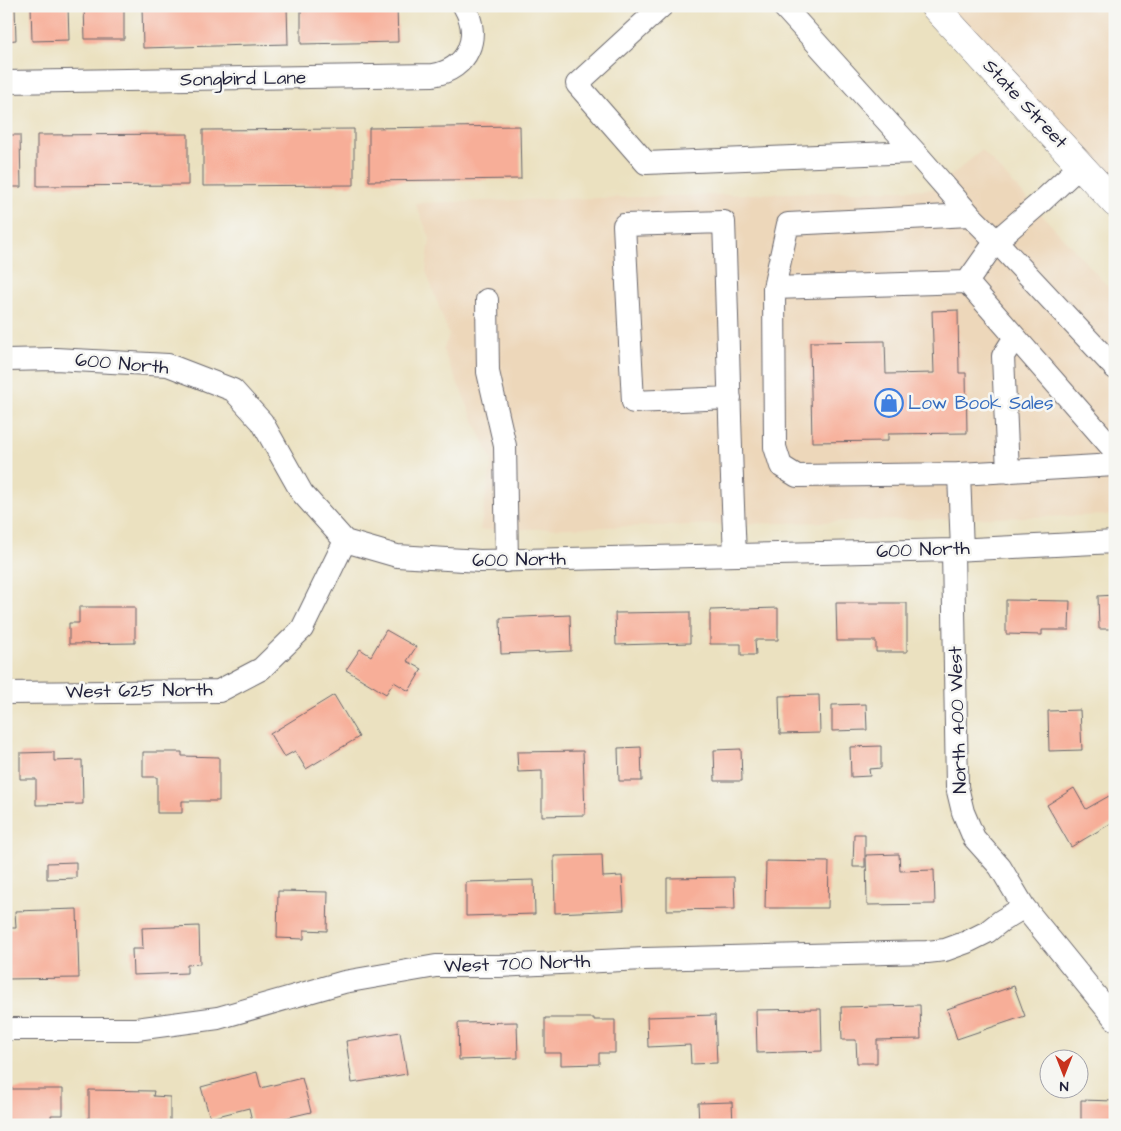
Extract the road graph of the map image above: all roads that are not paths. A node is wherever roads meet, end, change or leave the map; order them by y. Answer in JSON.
{"nodes":[{"id":1,"x":464,"y":6,"type":"edge"},
{"id":2,"x":662,"y":6,"type":"edge"},
{"id":3,"x":784,"y":6,"type":"edge"},
{"id":4,"x":934,"y":6,"type":"edge"},
{"id":5,"x":6,"y":82,"type":"edge"},
{"id":6,"x":915,"y":152,"type":"junction"},
{"id":7,"x":1081,"y":165,"type":"junction"},
{"id":8,"x":1115,"y":203,"type":"edge"},
{"id":9,"x":970,"y":215,"type":"junction"},
{"id":10,"x":996,"y":241,"type":"junction"},
{"id":11,"x":967,"y":282,"type":"junction"},
{"id":12,"x":774,"y":288,"type":"junction"},
{"id":13,"x":487,"y":300,"type":"dead end"},
{"id":14,"x":1015,"y":337,"type":"junction"},
{"id":15,"x":6,"y":360,"type":"edge"},
{"id":16,"x":1115,"y":368,"type":"edge"},
{"id":17,"x":730,"y":398,"type":"junction"},
{"id":18,"x":1115,"y":465,"type":"edge"},
{"id":19,"x":1008,"y":472,"type":"junction"},
{"id":20,"x":959,"y":474,"type":"junction"},
{"id":21,"x":345,"y":540,"type":"junction"},
{"id":22,"x":1115,"y":542,"type":"edge"},
{"id":23,"x":957,"y":550,"type":"junction"},
{"id":24,"x":735,"y":555,"type":"junction"},
{"id":25,"x":507,"y":561,"type":"junction"},
{"id":26,"x":6,"y":693,"type":"edge"},
{"id":27,"x":1024,"y":907,"type":"junction"},
{"id":28,"x":1115,"y":1019,"type":"edge"},
{"id":29,"x":6,"y":1029,"type":"edge"}],
"edges":[{"from":1,"to":5,"type":"street","name":"Songbird Lane"},
{"from":2,"to":6,"type":"street"},
{"from":3,"to":6,"type":"street"},
{"from":4,"to":7,"type":"main road","name":"State Street"},
{"from":6,"to":9,"type":"street"},
{"from":7,"to":8,"type":"main road","name":"State Street"},
{"from":7,"to":10,"type":"street"},
{"from":9,"to":10,"type":"street"},
{"from":9,"to":12,"type":"street"},
{"from":10,"to":11,"type":"street"},
{"from":10,"to":16,"type":"street"},
{"from":11,"to":12,"type":"street"},
{"from":11,"to":14,"type":"street"},
{"from":12,"to":20,"type":"street"},
{"from":13,"to":25,"type":"street"},
{"from":14,"to":18,"type":"street"},
{"from":14,"to":19,"type":"street"},
{"from":15,"to":21,"type":"street","name":"600 North"},
{"from":17,"to":17,"type":"street"},
{"from":17,"to":24,"type":"street"},
{"from":18,"to":19,"type":"street"},
{"from":19,"to":20,"type":"street"},
{"from":20,"to":23,"type":"street","name":"North 400 West"},
{"from":21,"to":25,"type":"street","name":"600 North"},
{"from":21,"to":26,"type":"street","name":"West 625 North"},
{"from":22,"to":23,"type":"street","name":"600 North"},
{"from":23,"to":24,"type":"street","name":"600 North"},
{"from":23,"to":27,"type":"street","name":"North 400 West"},
{"from":24,"to":25,"type":"street","name":"600 North"},
{"from":27,"to":28,"type":"street","name":"North 400 West"},
{"from":27,"to":29,"type":"street","name":"West 700 North"}]}
